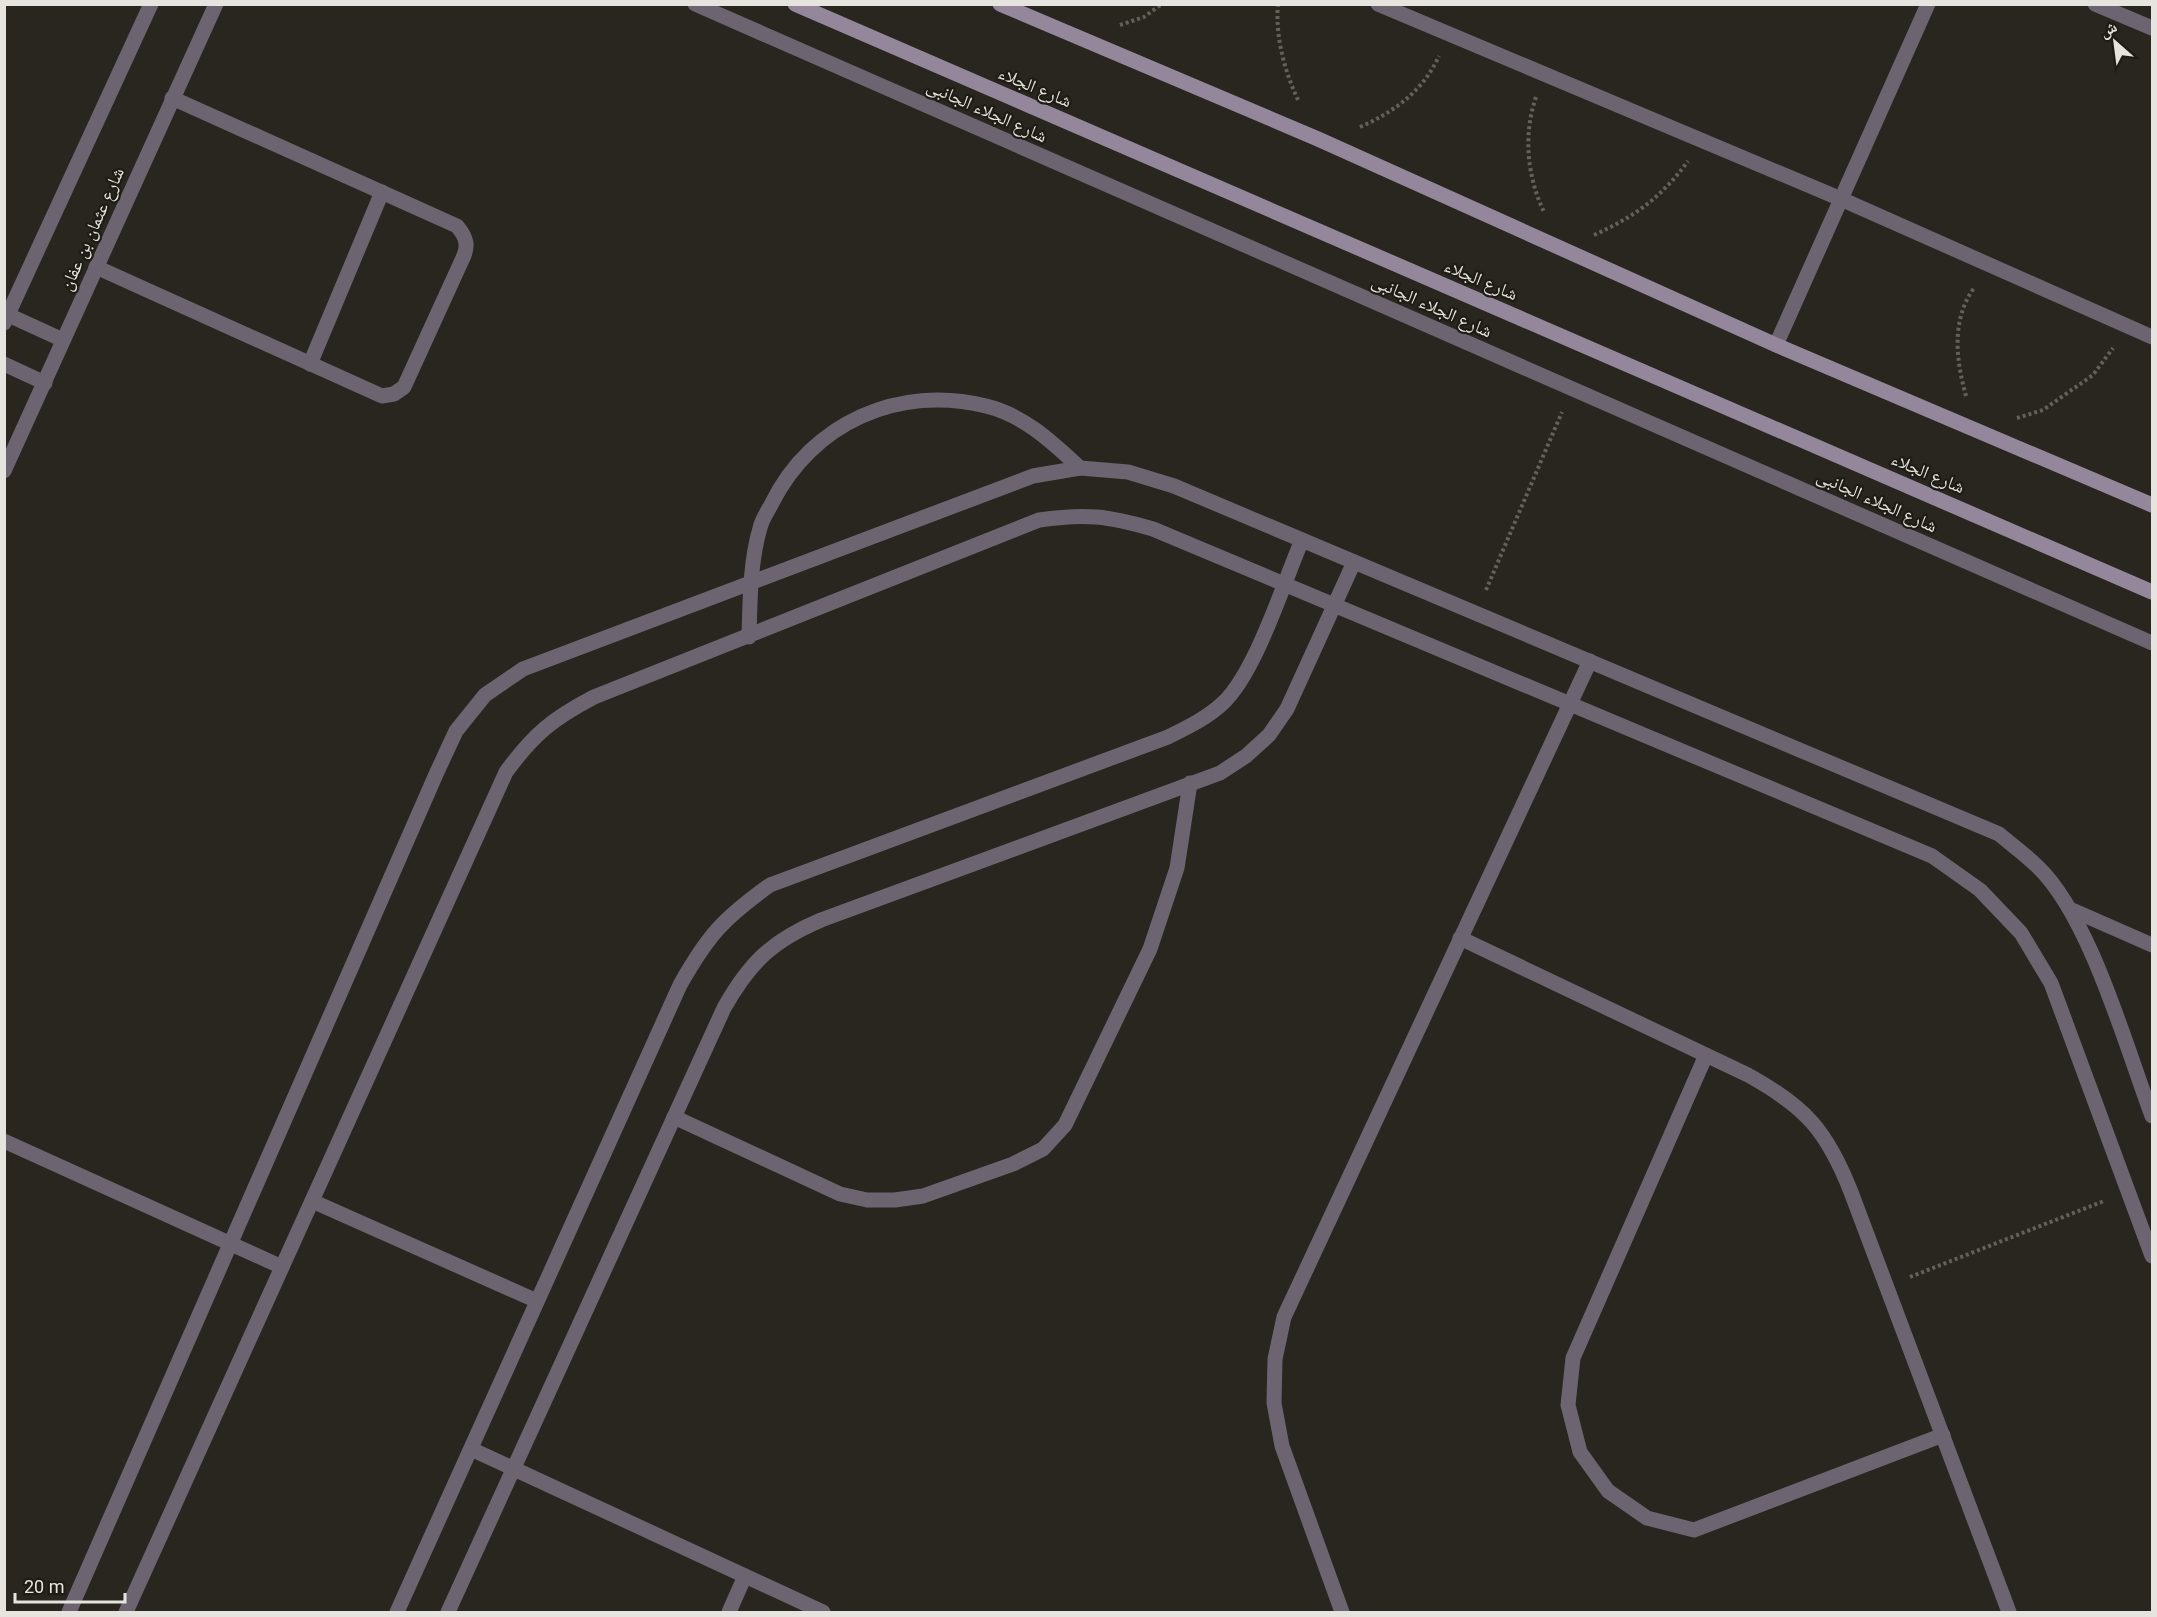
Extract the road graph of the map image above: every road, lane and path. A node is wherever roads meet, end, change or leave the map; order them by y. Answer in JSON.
{"nodes":[{"id":1,"x":151,"y":4,"type":"edge"},
{"id":2,"x":216,"y":4,"type":"edge"},
{"id":3,"x":695,"y":4,"type":"edge"},
{"id":4,"x":795,"y":4,"type":"edge"},
{"id":5,"x":1000,"y":4,"type":"edge"},
{"id":6,"x":1278,"y":4,"type":"edge"},
{"id":7,"x":1378,"y":4,"type":"edge"},
{"id":8,"x":1928,"y":4,"type":"edge"},
{"id":9,"x":2095,"y":4,"type":"edge"},
{"id":10,"x":2152,"y":28,"type":"edge"},
{"id":11,"x":1450,"y":35,"type":"junction"},
{"id":12,"x":1544,"y":74,"type":"junction"},
{"id":13,"x":172,"y":98,"type":"junction"},
{"id":14,"x":1318,"y":140,"type":"junction"},
{"id":15,"x":1703,"y":141,"type":"junction"},
{"id":16,"x":382,"y":192,"type":"junction"},
{"id":17,"x":1841,"y":199,"type":"junction"},
{"id":18,"x":1562,"y":249,"type":"junction"},
{"id":19,"x":1991,"y":265,"type":"junction"},
{"id":20,"x":96,"y":267,"type":"junction"},
{"id":21,"x":6,"y":317,"type":"edge"},
{"id":22,"x":2129,"y":327,"type":"junction"},
{"id":23,"x":2152,"y":337,"type":"edge"},
{"id":24,"x":63,"y":340,"type":"junction"},
{"id":25,"x":1776,"y":345,"type":"junction"},
{"id":26,"x":4,"y":364,"type":"edge"},
{"id":27,"x":310,"y":364,"type":"junction"},
{"id":28,"x":45,"y":383,"type":"junction"},
{"id":29,"x":1572,"y":388,"type":"junction"},
{"id":30,"x":1980,"y":430,"type":"junction"},
{"id":31,"x":1080,"y":468,"type":"junction"},
{"id":32,"x":4,"y":471,"type":"edge"},
{"id":33,"x":2152,"y":505,"type":"edge"},
{"id":34,"x":1302,"y":540,"type":"junction"},
{"id":35,"x":1354,"y":562,"type":"junction"},
{"id":36,"x":751,"y":582,"type":"junction"},
{"id":37,"x":1283,"y":584,"type":"junction"},
{"id":38,"x":2152,"y":592,"type":"edge"},
{"id":39,"x":1334,"y":606,"type":"junction"},
{"id":40,"x":1476,"y":613,"type":"junction"},
{"id":41,"x":749,"y":637,"type":"junction"},
{"id":42,"x":2152,"y":643,"type":"edge"},
{"id":43,"x":1590,"y":661,"type":"junction"},
{"id":44,"x":1570,"y":704,"type":"junction"},
{"id":45,"x":1190,"y":783,"type":"junction"},
{"id":46,"x":2070,"y":909,"type":"junction"},
{"id":47,"x":1460,"y":938,"type":"junction"},
{"id":48,"x":2152,"y":945,"type":"edge"},
{"id":49,"x":1706,"y":1055,"type":"junction"},
{"id":50,"x":2152,"y":1116,"type":"edge"},
{"id":51,"x":674,"y":1117,"type":"junction"},
{"id":52,"x":4,"y":1141,"type":"edge"},
{"id":53,"x":2128,"y":1192,"type":"junction"},
{"id":54,"x":312,"y":1201,"type":"junction"},
{"id":55,"x":230,"y":1244,"type":"junction"},
{"id":56,"x":2152,"y":1256,"type":"edge"},
{"id":57,"x":282,"y":1267,"type":"junction"},
{"id":58,"x":1887,"y":1286,"type":"junction"},
{"id":59,"x":537,"y":1301,"type":"junction"},
{"id":60,"x":1943,"y":1435,"type":"junction"},
{"id":61,"x":471,"y":1449,"type":"junction"},
{"id":62,"x":514,"y":1468,"type":"junction"},
{"id":63,"x":745,"y":1576,"type":"junction"},
{"id":64,"x":69,"y":1612,"type":"edge"},
{"id":65,"x":126,"y":1612,"type":"edge"},
{"id":66,"x":397,"y":1612,"type":"edge"},
{"id":67,"x":448,"y":1612,"type":"edge"},
{"id":68,"x":729,"y":1612,"type":"edge"},
{"id":69,"x":824,"y":1612,"type":"edge"},
{"id":70,"x":1342,"y":1612,"type":"edge"},
{"id":71,"x":2009,"y":1612,"type":"edge"}],
"edges":[{"from":1,"to":21,"type":"street"},
{"from":2,"to":13,"type":"street","name":"شارع عثمان بن عفان"},
{"from":3,"to":29,"type":"street","name":"شارع الجلاء الجانبى"},
{"from":4,"to":38,"type":"street","name":"شارع الجلاء"},
{"from":5,"to":14,"type":"street"},
{"from":6,"to":14,"type":"path"},
{"from":7,"to":11,"type":"street"},
{"from":8,"to":17,"type":"street"},
{"from":9,"to":10,"type":"street"},
{"from":11,"to":12,"type":"street"},
{"from":11,"to":14,"type":"path"},
{"from":12,"to":15,"type":"street"},
{"from":12,"to":18,"type":"path"},
{"from":13,"to":16,"type":"street"},
{"from":13,"to":20,"type":"street","name":"شارع عثمان بن عفان"},
{"from":14,"to":18,"type":"street"},
{"from":15,"to":17,"type":"street"},
{"from":15,"to":18,"type":"path"},
{"from":16,"to":27,"type":"street"},
{"from":16,"to":27,"type":"street"},
{"from":17,"to":19,"type":"street"},
{"from":17,"to":25,"type":"street"},
{"from":18,"to":25,"type":"street"},
{"from":19,"to":22,"type":"street"},
{"from":19,"to":30,"type":"path"},
{"from":20,"to":24,"type":"street","name":"شارع عثمان بن عفان"},
{"from":20,"to":27,"type":"street"},
{"from":21,"to":24,"type":"street"},
{"from":22,"to":23,"type":"street"},
{"from":22,"to":30,"type":"path"},
{"from":24,"to":28,"type":"street","name":"شارع عثمان بن عفان"},
{"from":25,"to":30,"type":"street"},
{"from":26,"to":28,"type":"street"},
{"from":28,"to":32,"type":"street","name":"شارع عثمان بن عفان"},
{"from":29,"to":40,"type":"path"},
{"from":29,"to":42,"type":"street","name":"شارع الجلاء الجانبى"},
{"from":30,"to":33,"type":"street"},
{"from":31,"to":34,"type":"street"},
{"from":31,"to":36,"type":"street"},
{"from":31,"to":36,"type":"street"},
{"from":34,"to":35,"type":"street"},
{"from":34,"to":37,"type":"street"},
{"from":35,"to":39,"type":"street"},
{"from":35,"to":40,"type":"street"},
{"from":36,"to":41,"type":"street"},
{"from":36,"to":55,"type":"street"},
{"from":37,"to":39,"type":"street"},
{"from":37,"to":41,"type":"street"},
{"from":37,"to":59,"type":"street"},
{"from":39,"to":44,"type":"street"},
{"from":39,"to":45,"type":"street"},
{"from":40,"to":43,"type":"street"},
{"from":41,"to":54,"type":"street"},
{"from":43,"to":44,"type":"street"},
{"from":43,"to":46,"type":"street"},
{"from":44,"to":47,"type":"street"},
{"from":44,"to":53,"type":"street"},
{"from":45,"to":51,"type":"street"},
{"from":45,"to":51,"type":"street"},
{"from":46,"to":48,"type":"street"},
{"from":46,"to":50,"type":"street"},
{"from":47,"to":49,"type":"street"},
{"from":47,"to":70,"type":"street"},
{"from":49,"to":58,"type":"street"},
{"from":49,"to":60,"type":"street"},
{"from":51,"to":62,"type":"street"},
{"from":52,"to":55,"type":"street"},
{"from":53,"to":56,"type":"street"},
{"from":53,"to":58,"type":"path"},
{"from":54,"to":57,"type":"street"},
{"from":54,"to":59,"type":"street"},
{"from":55,"to":57,"type":"street"},
{"from":55,"to":64,"type":"street"},
{"from":57,"to":65,"type":"street"},
{"from":58,"to":60,"type":"street"},
{"from":59,"to":61,"type":"street"},
{"from":60,"to":71,"type":"street"},
{"from":61,"to":62,"type":"street"},
{"from":61,"to":66,"type":"street"},
{"from":62,"to":63,"type":"street"},
{"from":62,"to":67,"type":"street"},
{"from":63,"to":68,"type":"street"},
{"from":63,"to":69,"type":"street"}]}
